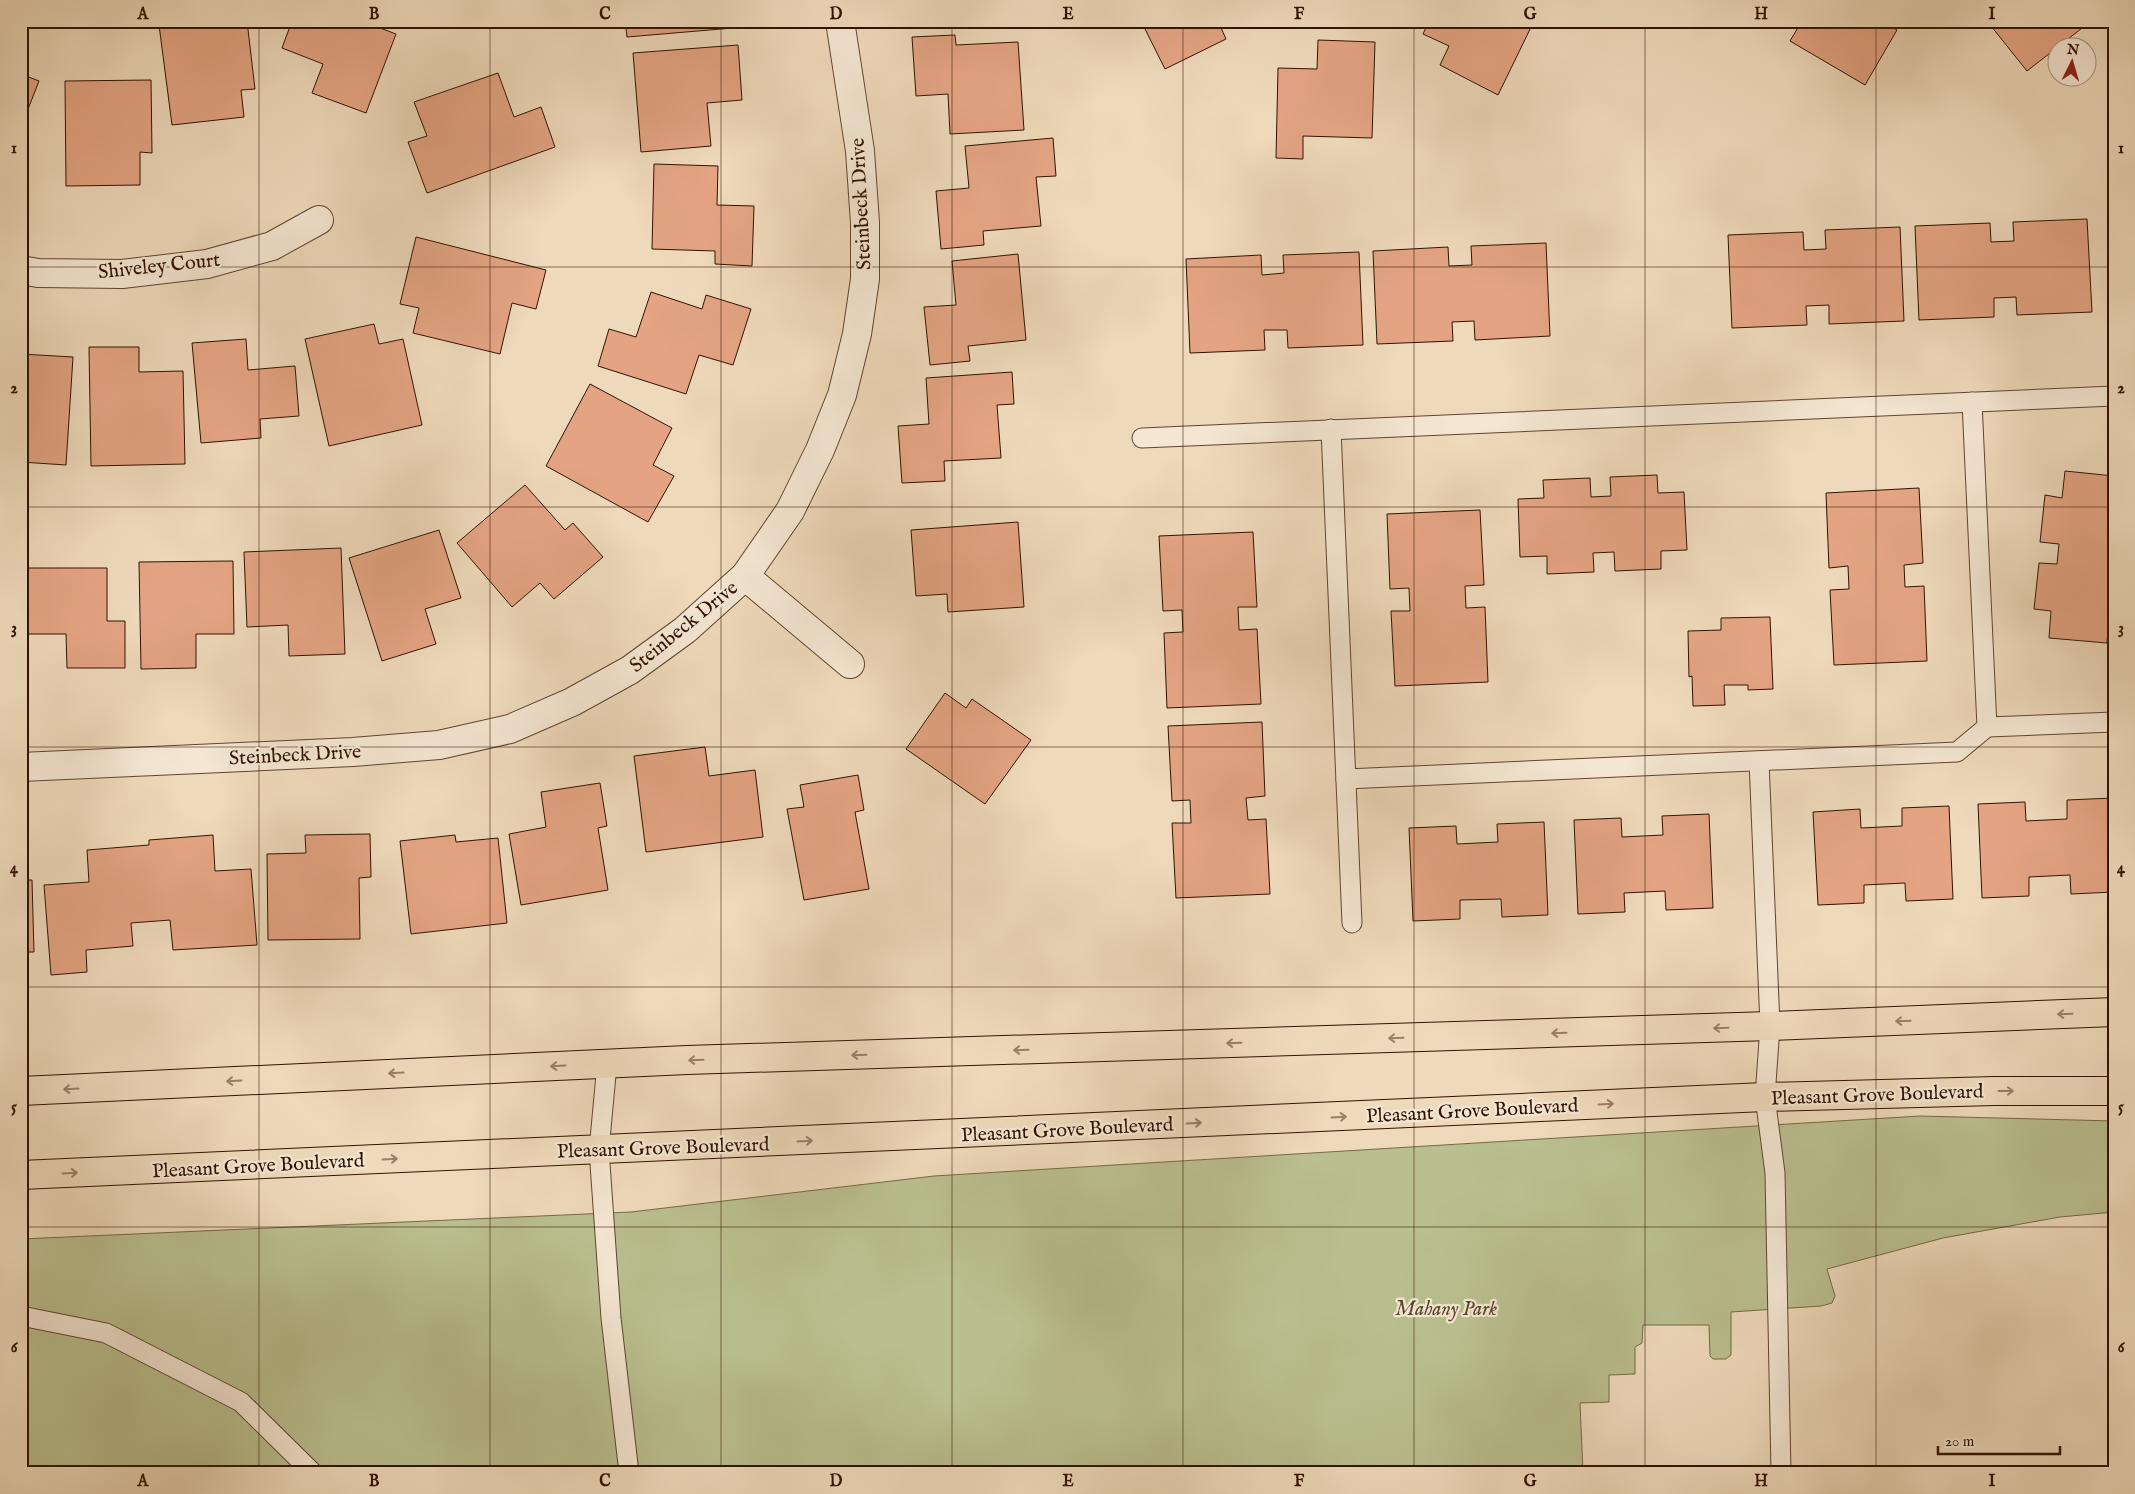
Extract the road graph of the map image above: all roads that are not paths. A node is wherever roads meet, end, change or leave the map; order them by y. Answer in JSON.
{"nodes":[{"id":1,"x":840,"y":21,"type":"edge"},
{"id":2,"x":319,"y":220,"type":"dead end"},
{"id":3,"x":21,"y":270,"type":"edge"},
{"id":4,"x":2114,"y":396,"type":"edge"},
{"id":5,"x":1972,"y":402,"type":"junction"},
{"id":6,"x":1331,"y":429,"type":"junction"},
{"id":7,"x":1142,"y":438,"type":"dead end"},
{"id":8,"x":745,"y":576,"type":"junction"},
{"id":9,"x":850,"y":664,"type":"dead end"},
{"id":10,"x":2114,"y":722,"type":"edge"},
{"id":11,"x":1987,"y":727,"type":"junction"},
{"id":12,"x":1759,"y":761,"type":"junction"},
{"id":13,"x":21,"y":767,"type":"edge"},
{"id":14,"x":1346,"y":779,"type":"junction"},
{"id":15,"x":1352,"y":923,"type":"dead end"},
{"id":16,"x":2114,"y":1012,"type":"edge"},
{"id":17,"x":1770,"y":1026,"type":"junction"},
{"id":18,"x":607,"y":1064,"type":"junction"},
{"id":19,"x":21,"y":1091,"type":"edge"},
{"id":20,"x":2114,"y":1091,"type":"edge"},
{"id":21,"x":1765,"y":1097,"type":"junction"},
{"id":22,"x":598,"y":1150,"type":"junction"},
{"id":23,"x":21,"y":1175,"type":"edge"},
{"id":24,"x":21,"y":1316,"type":"edge"},
{"id":25,"x":312,"y":1473,"type":"edge"},
{"id":26,"x":628,"y":1473,"type":"edge"},
{"id":27,"x":1782,"y":1473,"type":"edge"}],
"edges":[{"from":1,"to":8,"type":"street","name":"Steinbeck Drive"},
{"from":2,"to":3,"type":"street","name":"Shiveley Court"},
{"from":4,"to":5,"type":"lane"},
{"from":5,"to":6,"type":"lane"},
{"from":5,"to":11,"type":"lane"},
{"from":6,"to":7,"type":"lane"},
{"from":6,"to":14,"type":"lane"},
{"from":8,"to":9,"type":"street"},
{"from":8,"to":13,"type":"street","name":"Steinbeck Drive"},
{"from":10,"to":11,"type":"lane"},
{"from":11,"to":12,"type":"lane"},
{"from":12,"to":14,"type":"lane"},
{"from":12,"to":17,"type":"lane"},
{"from":14,"to":15,"type":"lane"},
{"from":16,"to":17,"type":"main road","one_way":true},
{"from":17,"to":18,"type":"main road","one_way":true},
{"from":17,"to":21,"type":"lane"},
{"from":18,"to":19,"type":"main road","one_way":true},
{"from":18,"to":22,"type":"lane"},
{"from":21,"to":20,"type":"main road","name":"Pleasant Grove Boulevard","one_way":true},
{"from":22,"to":21,"type":"main road","name":"Pleasant Grove Boulevard","one_way":true},
{"from":21,"to":27,"type":"lane"},
{"from":23,"to":22,"type":"main road","name":"Pleasant Grove Boulevard","one_way":true},
{"from":22,"to":26,"type":"lane"},
{"from":24,"to":25,"type":"lane"}]}
